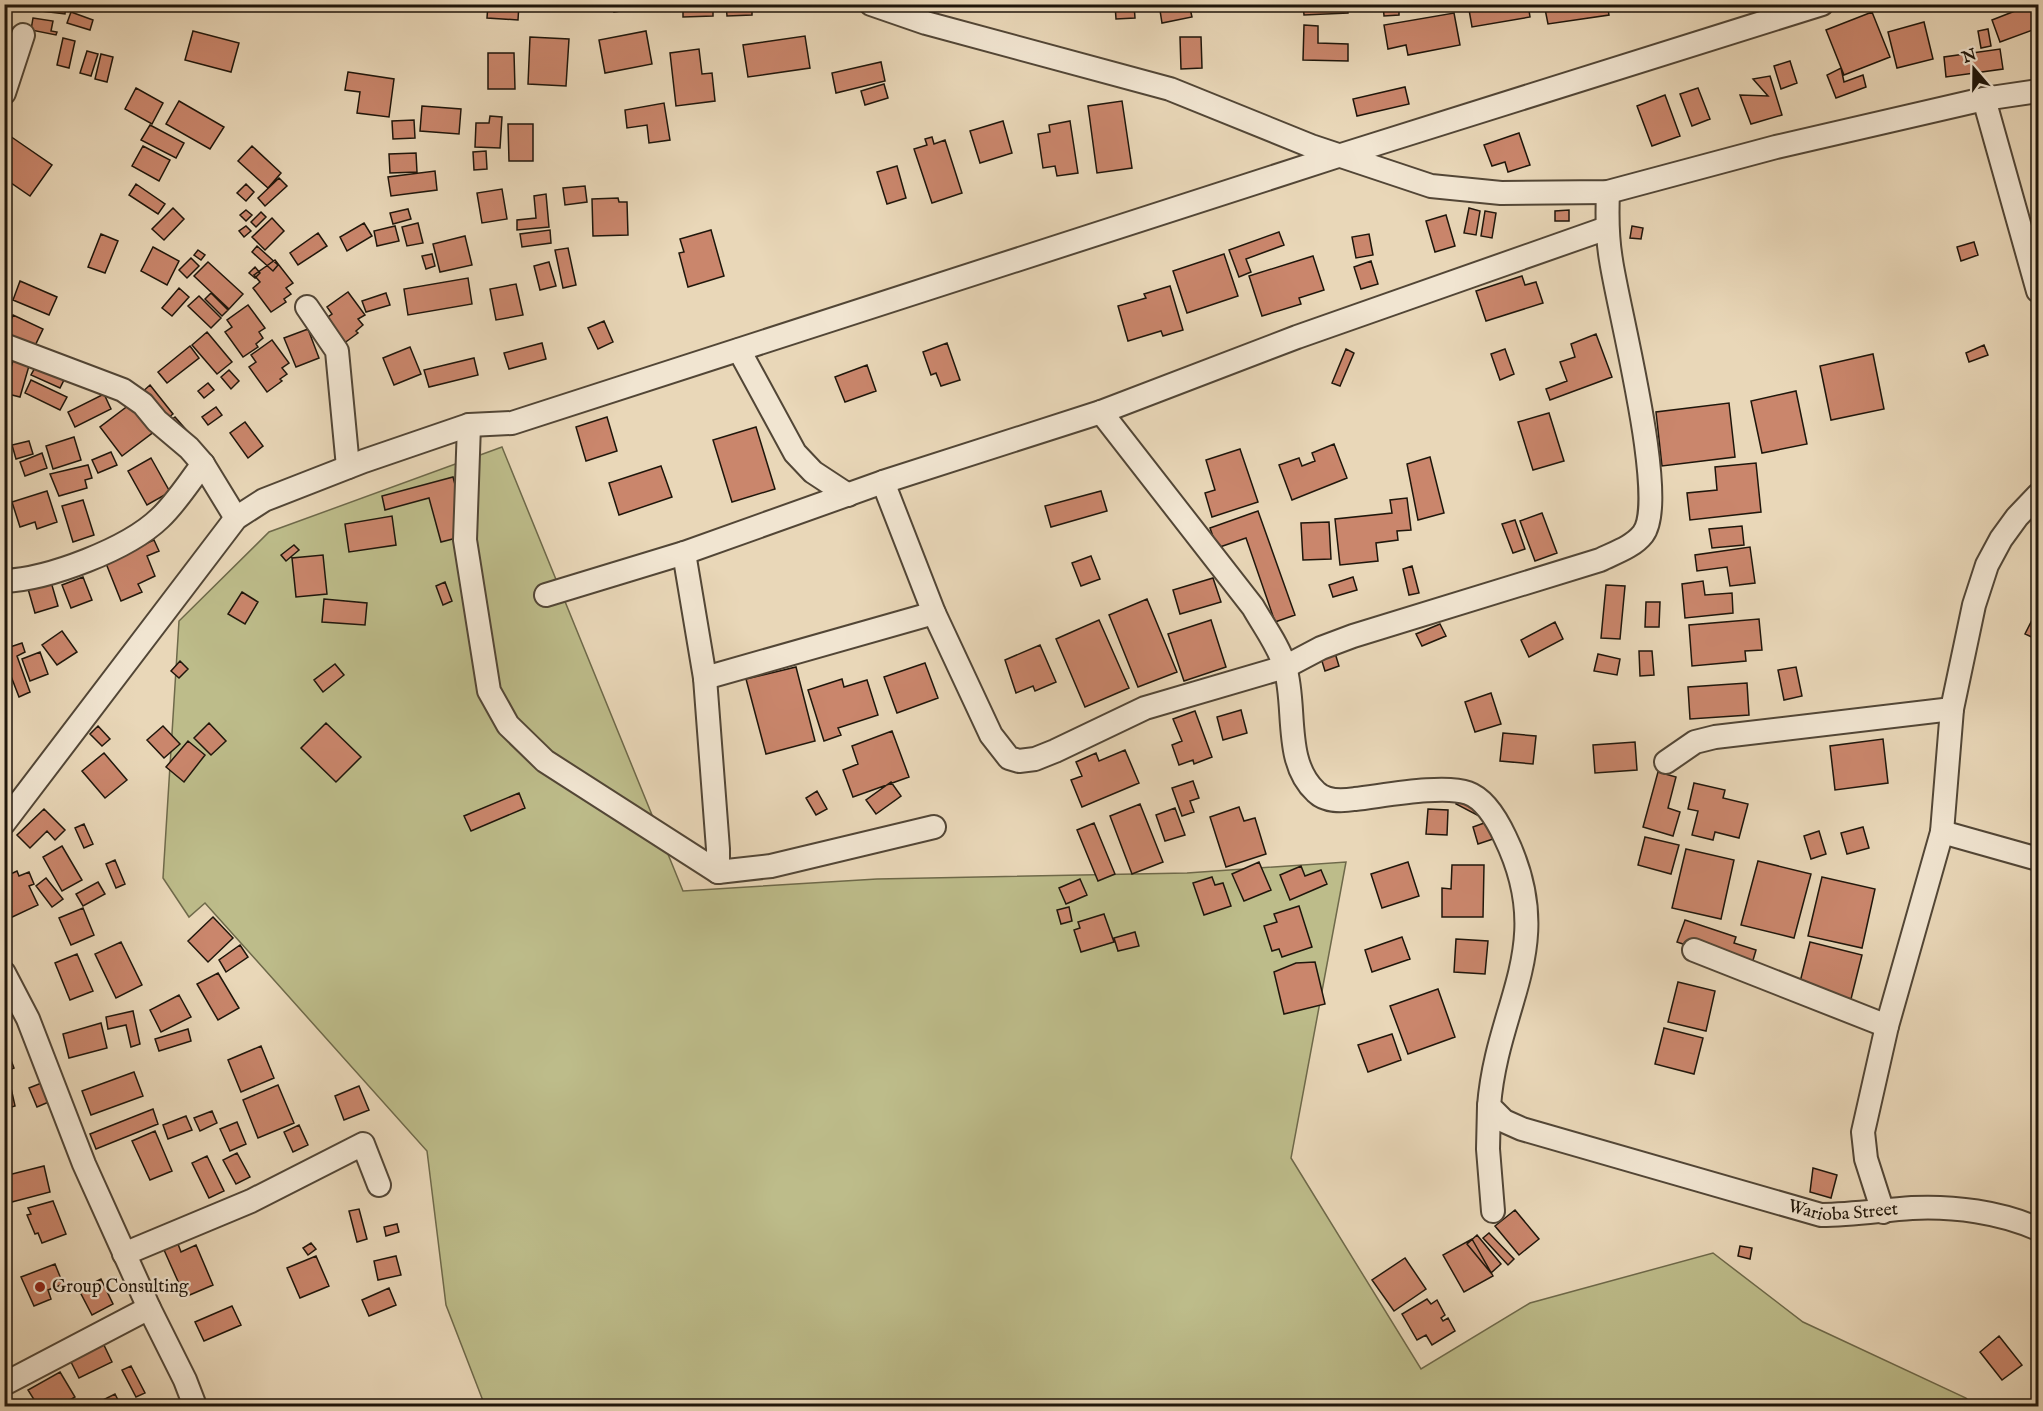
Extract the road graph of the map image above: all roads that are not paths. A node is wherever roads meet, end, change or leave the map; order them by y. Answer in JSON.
{"nodes":[{"id":1,"x":871,"y":4,"type":"edge"},
{"id":2,"x":1822,"y":4,"type":"edge"},
{"id":3,"x":23,"y":35,"type":"dead end"},
{"id":4,"x":2038,"y":91,"type":"edge"},
{"id":5,"x":4,"y":93,"type":"edge"},
{"id":6,"x":1984,"y":99,"type":"junction"},
{"id":7,"x":1338,"y":156,"type":"junction"},
{"id":8,"x":1608,"y":192,"type":"junction"},
{"id":9,"x":1607,"y":228,"type":"junction"},
{"id":10,"x":2038,"y":291,"type":"edge"},
{"id":11,"x":880,"y":304,"type":"junction"},
{"id":12,"x":307,"y":307,"type":"dead end"},
{"id":13,"x":4,"y":345,"type":"edge"},
{"id":14,"x":739,"y":350,"type":"junction"},
{"id":15,"x":1101,"y":412,"type":"junction"},
{"id":16,"x":512,"y":423,"type":"junction"},
{"id":17,"x":470,"y":425,"type":"junction"},
{"id":18,"x":203,"y":464,"type":"junction"},
{"id":19,"x":348,"y":467,"type":"junction"},
{"id":20,"x":883,"y":482,"type":"junction"},
{"id":21,"x":848,"y":495,"type":"junction"},
{"id":22,"x":2038,"y":495,"type":"edge"},
{"id":23,"x":236,"y":518,"type":"junction"},
{"id":24,"x":684,"y":553,"type":"junction"},
{"id":25,"x":4,"y":581,"type":"edge"},
{"id":26,"x":546,"y":596,"type":"dead end"},
{"id":27,"x":934,"y":613,"type":"junction"},
{"id":28,"x":1285,"y":667,"type":"junction"},
{"id":29,"x":705,"y":678,"type":"junction"},
{"id":30,"x":1952,"y":710,"type":"junction"},
{"id":31,"x":1666,"y":762,"type":"dead end"},
{"id":32,"x":4,"y":823,"type":"edge"},
{"id":33,"x":934,"y":828,"type":"dead end"},
{"id":34,"x":1942,"y":832,"type":"junction"},
{"id":35,"x":2038,"y":859,"type":"edge"},
{"id":36,"x":718,"y":872,"type":"junction"},
{"id":37,"x":1694,"y":950,"type":"dead end"},
{"id":38,"x":4,"y":973,"type":"edge"},
{"id":39,"x":1887,"y":1026,"type":"junction"},
{"id":40,"x":1489,"y":1106,"type":"junction"},
{"id":41,"x":379,"y":1185,"type":"dead end"},
{"id":42,"x":1493,"y":1211,"type":"dead end"},
{"id":43,"x":1883,"y":1212,"type":"junction"},
{"id":44,"x":2038,"y":1229,"type":"edge"},
{"id":45,"x":124,"y":1254,"type":"junction"},
{"id":46,"x":149,"y":1308,"type":"junction"},
{"id":47,"x":4,"y":1384,"type":"edge"},
{"id":48,"x":195,"y":1407,"type":"edge"}],
"edges":[{"from":1,"to":7,"type":"street"},
{"from":2,"to":7,"type":"street"},
{"from":3,"to":5,"type":"street"},
{"from":4,"to":6,"type":"street"},
{"from":6,"to":8,"type":"street"},
{"from":6,"to":10,"type":"street"},
{"from":7,"to":8,"type":"street"},
{"from":7,"to":11,"type":"street"},
{"from":8,"to":9,"type":"street"},
{"from":9,"to":15,"type":"street"},
{"from":9,"to":28,"type":"street"},
{"from":11,"to":14,"type":"street"},
{"from":11,"to":16,"type":"street"},
{"from":12,"to":19,"type":"street"},
{"from":13,"to":18,"type":"street"},
{"from":14,"to":16,"type":"street"},
{"from":14,"to":21,"type":"street"},
{"from":15,"to":20,"type":"street"},
{"from":15,"to":28,"type":"street"},
{"from":16,"to":17,"type":"street"},
{"from":17,"to":19,"type":"street"},
{"from":17,"to":36,"type":"street"},
{"from":18,"to":23,"type":"street"},
{"from":18,"to":25,"type":"street"},
{"from":19,"to":23,"type":"street"},
{"from":20,"to":21,"type":"street"},
{"from":20,"to":27,"type":"street"},
{"from":21,"to":24,"type":"street"},
{"from":22,"to":30,"type":"street"},
{"from":23,"to":32,"type":"street"},
{"from":24,"to":26,"type":"street"},
{"from":24,"to":29,"type":"street"},
{"from":27,"to":28,"type":"street"},
{"from":27,"to":29,"type":"street"},
{"from":28,"to":40,"type":"street"},
{"from":29,"to":36,"type":"street"},
{"from":30,"to":31,"type":"street"},
{"from":30,"to":34,"type":"street"},
{"from":33,"to":36,"type":"street"},
{"from":34,"to":35,"type":"street"},
{"from":34,"to":39,"type":"street"},
{"from":37,"to":39,"type":"street"},
{"from":38,"to":45,"type":"street"},
{"from":39,"to":43,"type":"street"},
{"from":40,"to":42,"type":"street"},
{"from":40,"to":43,"type":"street","name":"Warioba Street"},
{"from":41,"to":45,"type":"street"},
{"from":43,"to":44,"type":"street","name":"Warioba Street"},
{"from":45,"to":46,"type":"street"},
{"from":46,"to":47,"type":"street"},
{"from":46,"to":48,"type":"street"}]}
